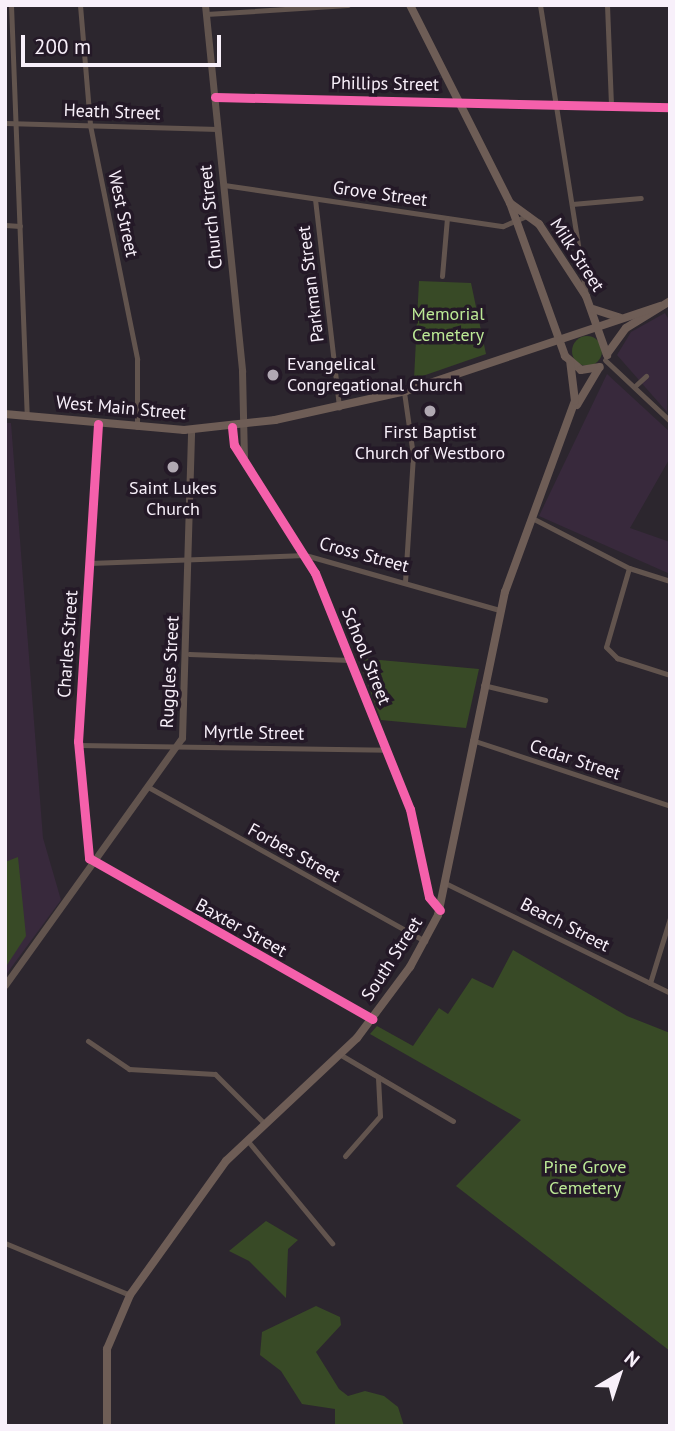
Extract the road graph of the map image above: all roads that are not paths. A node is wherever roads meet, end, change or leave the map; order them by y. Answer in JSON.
{"nodes":[{"id":1,"x":11,"y":5,"type":"edge"},
{"id":2,"x":80,"y":5,"type":"edge"},
{"id":3,"x":205,"y":5,"type":"edge"},
{"id":4,"x":348,"y":5,"type":"edge"},
{"id":5,"x":410,"y":5,"type":"edge"},
{"id":6,"x":540,"y":5,"type":"edge"},
{"id":7,"x":607,"y":5,"type":"edge"},
{"id":8,"x":206,"y":14,"type":"junction"},
{"id":9,"x":215,"y":97,"type":"junction"},
{"id":10,"x":458,"y":101,"type":"junction"},
{"id":11,"x":555,"y":104,"type":"junction"},
{"id":12,"x":611,"y":105,"type":"junction"},
{"id":13,"x":670,"y":107,"type":"edge"},
{"id":14,"x":5,"y":123,"type":"edge"},
{"id":15,"x":16,"y":124,"type":"junction"},
{"id":16,"x":90,"y":125,"type":"junction"},
{"id":17,"x":218,"y":129,"type":"junction"},
{"id":18,"x":224,"y":185,"type":"junction"},
{"id":19,"x":641,"y":198,"type":"dead end"},
{"id":20,"x":315,"y":199,"type":"junction"},
{"id":21,"x":510,"y":203,"type":"junction"},
{"id":22,"x":572,"y":204,"type":"junction"},
{"id":23,"x":529,"y":215,"type":"junction"},
{"id":24,"x":447,"y":218,"type":"junction"},
{"id":25,"x":517,"y":222,"type":"junction"},
{"id":26,"x":5,"y":225,"type":"edge"},
{"id":27,"x":20,"y":226,"type":"junction"},
{"id":28,"x":442,"y":276,"type":"dead end"},
{"id":29,"x":586,"y":296,"type":"junction"},
{"id":30,"x":669,"y":303,"type":"edge"},
{"id":31,"x":660,"y":306,"type":"junction"},
{"id":32,"x":592,"y":308,"type":"junction"},
{"id":33,"x":620,"y":318,"type":"junction"},
{"id":34,"x":599,"y":327,"type":"junction"},
{"id":35,"x":582,"y":333,"type":"junction"},
{"id":36,"x":603,"y":341,"type":"junction"},
{"id":37,"x":556,"y":343,"type":"junction"},
{"id":38,"x":569,"y":361,"type":"junction"},
{"id":39,"x":604,"y":361,"type":"junction"},
{"id":40,"x":646,"y":376,"type":"dead end"},
{"id":41,"x":635,"y":386,"type":"junction"},
{"id":42,"x":404,"y":392,"type":"junction"},
{"id":43,"x":339,"y":408,"type":"junction"},
{"id":44,"x":5,"y":414,"type":"edge"},
{"id":45,"x":572,"y":414,"type":"junction"},
{"id":46,"x":27,"y":416,"type":"junction"},
{"id":47,"x":670,"y":421,"type":"edge"},
{"id":48,"x":98,"y":424,"type":"junction"},
{"id":49,"x":243,"y":425,"type":"junction"},
{"id":50,"x":232,"y":427,"type":"junction"},
{"id":51,"x":137,"y":428,"type":"junction"},
{"id":52,"x":191,"y":430,"type":"junction"},
{"id":53,"x":244,"y":457,"type":"junction"},
{"id":54,"x":529,"y":516,"type":"junction"},
{"id":55,"x":305,"y":555,"type":"junction"},
{"id":56,"x":189,"y":559,"type":"junction"},
{"id":57,"x":89,"y":563,"type":"junction"},
{"id":58,"x":629,"y":568,"type":"junction"},
{"id":59,"x":670,"y":581,"type":"edge"},
{"id":60,"x":405,"y":583,"type":"junction"},
{"id":61,"x":500,"y":610,"type":"junction"},
{"id":62,"x":189,"y":654,"type":"junction"},
{"id":63,"x":351,"y":660,"type":"junction"},
{"id":64,"x":670,"y":675,"type":"edge"},
{"id":65,"x":483,"y":685,"type":"junction"},
{"id":66,"x":545,"y":700,"type":"dead end"},
{"id":67,"x":472,"y":740,"type":"junction"},
{"id":68,"x":79,"y":745,"type":"junction"},
{"id":69,"x":179,"y":745,"type":"junction"},
{"id":70,"x":387,"y":750,"type":"junction"},
{"id":71,"x":150,"y":788,"type":"junction"},
{"id":72,"x":670,"y":806,"type":"edge"},
{"id":73,"x":95,"y":864,"type":"junction"},
{"id":74,"x":447,"y":884,"type":"junction"},
{"id":75,"x":440,"y":910,"type":"junction"},
{"id":76,"x":670,"y":918,"type":"edge"},
{"id":77,"x":425,"y":942,"type":"junction"},
{"id":78,"x":650,"y":984,"type":"junction"},
{"id":79,"x":5,"y":985,"type":"edge"},
{"id":80,"x":670,"y":993,"type":"edge"},
{"id":81,"x":372,"y":1019,"type":"junction"},
{"id":82,"x":88,"y":1041,"type":"dead end"},
{"id":83,"x":341,"y":1055,"type":"junction"},
{"id":84,"x":378,"y":1077,"type":"junction"},
{"id":85,"x":453,"y":1121,"type":"dead end"},
{"id":86,"x":265,"y":1124,"type":"junction"},
{"id":87,"x":247,"y":1140,"type":"junction"},
{"id":88,"x":345,"y":1156,"type":"dead end"},
{"id":89,"x":5,"y":1243,"type":"edge"},
{"id":90,"x":332,"y":1243,"type":"dead end"},
{"id":91,"x":130,"y":1295,"type":"junction"},
{"id":92,"x":107,"y":1426,"type":"edge"}],
"edges":[{"from":1,"to":15,"type":"street"},
{"from":2,"to":16,"type":"street","name":"West Street"},
{"from":3,"to":8,"type":"street","name":"Church Street"},
{"from":4,"to":8,"type":"street"},
{"from":5,"to":10,"type":"main road","name":"Milk Street"},
{"from":6,"to":11,"type":"street"},
{"from":7,"to":12,"type":"street"},
{"from":8,"to":9,"type":"street","name":"Church Street"},
{"from":9,"to":10,"type":"street","name":"Phillips Street"},
{"from":9,"to":17,"type":"street","name":"Church Street"},
{"from":10,"to":11,"type":"street","name":"Phillips Street"},
{"from":10,"to":21,"type":"main road","name":"Milk Street"},
{"from":11,"to":12,"type":"street","name":"Phillips Street"},
{"from":11,"to":22,"type":"street"},
{"from":12,"to":13,"type":"street","name":"Phillips Street"},
{"from":14,"to":15,"type":"street","name":"Heath Street"},
{"from":15,"to":16,"type":"street","name":"Heath Street"},
{"from":15,"to":27,"type":"street"},
{"from":16,"to":17,"type":"street","name":"Heath Street"},
{"from":16,"to":51,"type":"street","name":"West Street"},
{"from":17,"to":18,"type":"street","name":"Church Street"},
{"from":18,"to":20,"type":"street","name":"Grove Street"},
{"from":18,"to":49,"type":"street","name":"Church Street"},
{"from":19,"to":22,"type":"street"},
{"from":20,"to":24,"type":"street","name":"Grove Street"},
{"from":20,"to":43,"type":"street","name":"Parkman Street"},
{"from":21,"to":23,"type":"main road","name":"Milk Street"},
{"from":21,"to":25,"type":"main road","name":"Milk Street"},
{"from":22,"to":29,"type":"street"},
{"from":23,"to":25,"type":"street"},
{"from":23,"to":29,"type":"main road","name":"Milk Street"},
{"from":24,"to":25,"type":"street","name":"Grove Street"},
{"from":24,"to":28,"type":"street"},
{"from":25,"to":37,"type":"main road","name":"Milk Street"},
{"from":26,"to":27,"type":"street"},
{"from":27,"to":46,"type":"street"},
{"from":29,"to":32,"type":"main road","name":"Milk Street"},
{"from":30,"to":31,"type":"main road"},
{"from":31,"to":33,"type":"main road","name":"West Main Street"},
{"from":31,"to":39,"type":"main road","name":"South Street"},
{"from":32,"to":33,"type":"main road","name":"Milk Street"},
{"from":32,"to":34,"type":"main road"},
{"from":33,"to":34,"type":"main road","name":"West Main Street"},
{"from":34,"to":35,"type":"main road","name":"West Main Street"},
{"from":34,"to":36,"type":"main road"},
{"from":35,"to":36,"type":"main road"},
{"from":35,"to":37,"type":"main road","name":"West Main Street"},
{"from":35,"to":38,"type":"main road"},
{"from":36,"to":39,"type":"main road"},
{"from":37,"to":38,"type":"main road","name":"Milk Street"},
{"from":37,"to":42,"type":"main road","name":"West Main Street"},
{"from":38,"to":39,"type":"main road"},
{"from":38,"to":45,"type":"main road","name":"South Street"},
{"from":39,"to":41,"type":"street"},
{"from":39,"to":45,"type":"main road","name":"South Street"},
{"from":40,"to":41,"type":"street"},
{"from":41,"to":47,"type":"street"},
{"from":42,"to":43,"type":"main road","name":"West Main Street"},
{"from":42,"to":60,"type":"street"},
{"from":43,"to":49,"type":"main road","name":"West Main Street"},
{"from":44,"to":46,"type":"main road","name":"West Main Street"},
{"from":45,"to":54,"type":"main road","name":"South Street"},
{"from":46,"to":48,"type":"main road","name":"West Main Street"},
{"from":48,"to":51,"type":"main road","name":"West Main Street"},
{"from":48,"to":57,"type":"street","name":"Charles Street"},
{"from":49,"to":50,"type":"main road","name":"West Main Street"},
{"from":49,"to":53,"type":"street"},
{"from":50,"to":52,"type":"main road","name":"West Main Street"},
{"from":50,"to":53,"type":"street","name":"School Street"},
{"from":51,"to":52,"type":"main road","name":"West Main Street"},
{"from":52,"to":56,"type":"street","name":"Ruggles Street"},
{"from":53,"to":55,"type":"street","name":"School Street"},
{"from":54,"to":58,"type":"street"},
{"from":54,"to":61,"type":"main road","name":"South Street"},
{"from":55,"to":56,"type":"street","name":"Cross Street"},
{"from":55,"to":60,"type":"street","name":"Cross Street"},
{"from":55,"to":63,"type":"street","name":"School Street"},
{"from":56,"to":57,"type":"street","name":"Cross Street"},
{"from":56,"to":62,"type":"street","name":"Ruggles Street"},
{"from":57,"to":68,"type":"street","name":"Charles Street"},
{"from":58,"to":59,"type":"street"},
{"from":58,"to":64,"type":"street"},
{"from":60,"to":61,"type":"street","name":"Cross Street"},
{"from":61,"to":65,"type":"main road","name":"South Street"},
{"from":62,"to":63,"type":"street"},
{"from":62,"to":69,"type":"street","name":"Ruggles Street"},
{"from":63,"to":70,"type":"street","name":"School Street"},
{"from":65,"to":66,"type":"street"},
{"from":65,"to":67,"type":"main road","name":"South Street"},
{"from":67,"to":72,"type":"street","name":"Cedar Street"},
{"from":67,"to":74,"type":"main road","name":"South Street"},
{"from":68,"to":69,"type":"street","name":"Myrtle Street"},
{"from":68,"to":73,"type":"street","name":"Charles Street"},
{"from":69,"to":70,"type":"street","name":"Myrtle Street"},
{"from":69,"to":71,"type":"street","name":"Ruggles Street"},
{"from":70,"to":75,"type":"street","name":"School Street"},
{"from":71,"to":73,"type":"street","name":"Ruggles Street"},
{"from":71,"to":77,"type":"street","name":"Forbes Street"},
{"from":73,"to":79,"type":"street","name":"Ruggles Street"},
{"from":73,"to":81,"type":"street","name":"Baxter Street"},
{"from":74,"to":75,"type":"main road","name":"South Street"},
{"from":74,"to":78,"type":"street","name":"Beach Street"},
{"from":75,"to":77,"type":"main road","name":"South Street"},
{"from":76,"to":78,"type":"street"},
{"from":77,"to":81,"type":"main road","name":"South Street"},
{"from":78,"to":80,"type":"street","name":"Beach Street"},
{"from":81,"to":83,"type":"main road","name":"South Street"},
{"from":82,"to":86,"type":"street"},
{"from":83,"to":84,"type":"street"},
{"from":83,"to":86,"type":"main road","name":"South Street"},
{"from":84,"to":85,"type":"street"},
{"from":84,"to":88,"type":"street"},
{"from":86,"to":87,"type":"main road","name":"South Street"},
{"from":87,"to":90,"type":"street"},
{"from":87,"to":91,"type":"main road","name":"South Street"},
{"from":89,"to":91,"type":"street"},
{"from":91,"to":92,"type":"main road","name":"South Street"}]}
